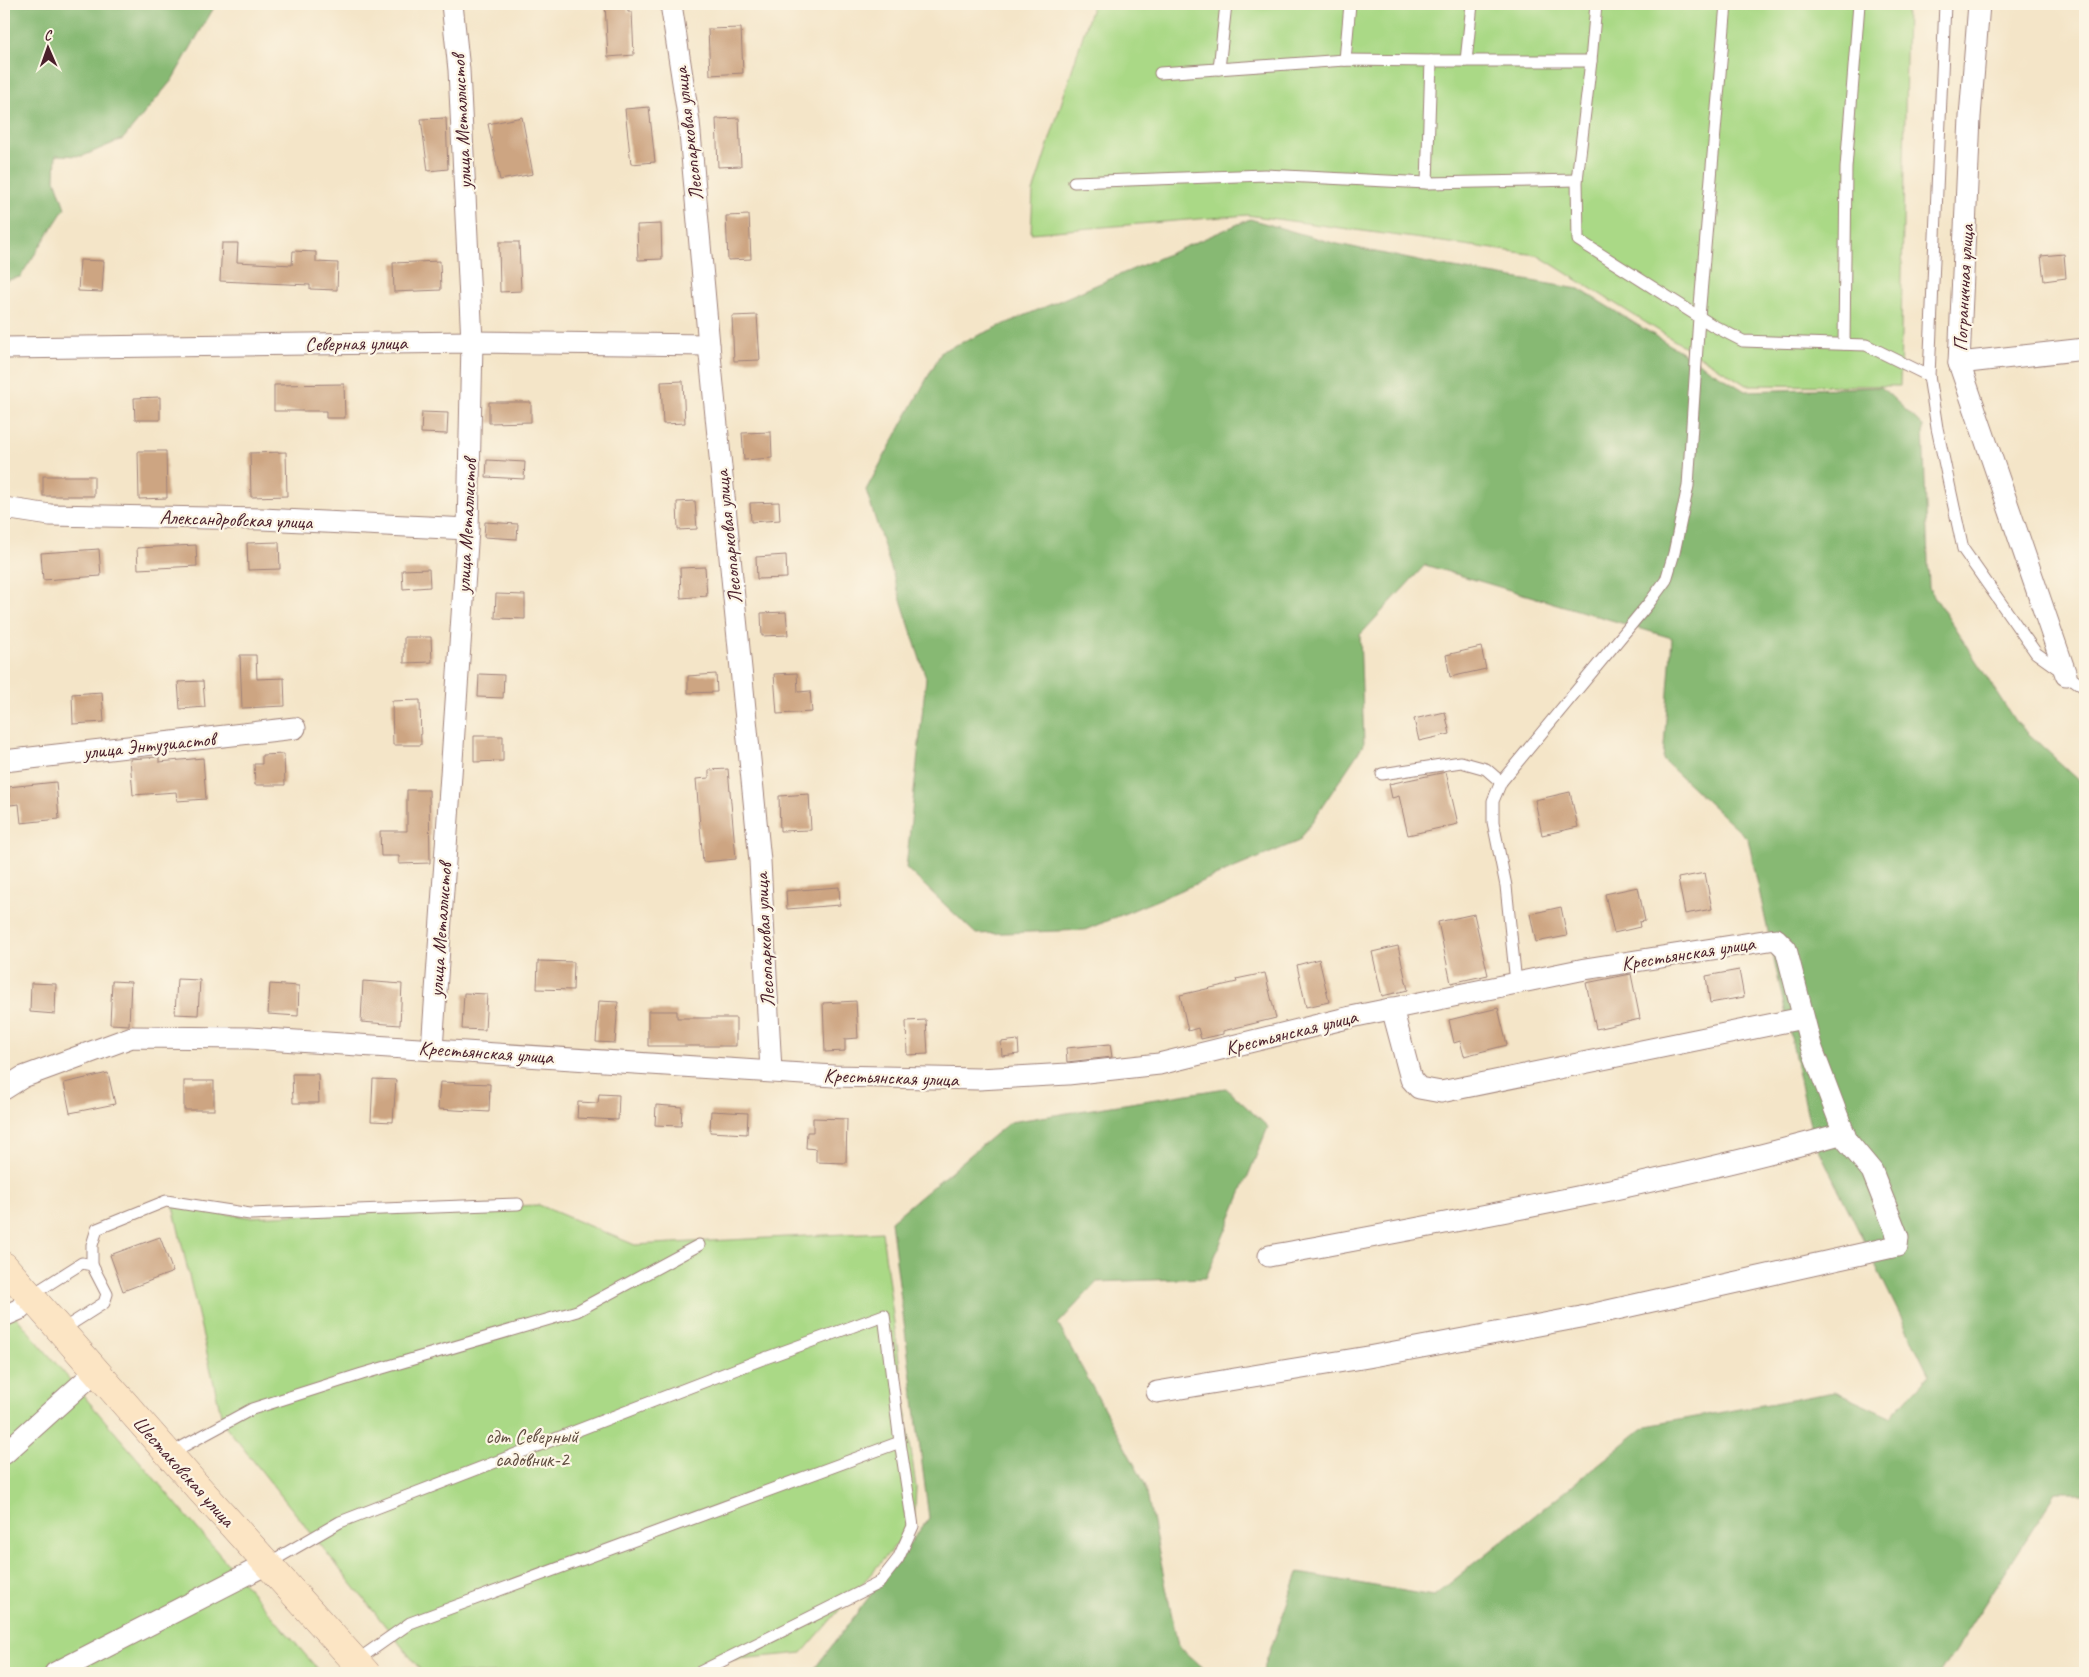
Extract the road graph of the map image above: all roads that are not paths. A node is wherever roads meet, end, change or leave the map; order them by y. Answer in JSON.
{"nodes":[{"id":1,"x":452,"y":4,"type":"edge"},
{"id":2,"x":671,"y":4,"type":"edge"},
{"id":3,"x":1226,"y":4,"type":"edge"},
{"id":4,"x":1350,"y":4,"type":"edge"},
{"id":5,"x":1472,"y":4,"type":"edge"},
{"id":6,"x":1596,"y":4,"type":"edge"},
{"id":7,"x":1726,"y":4,"type":"edge"},
{"id":8,"x":1859,"y":4,"type":"edge"},
{"id":9,"x":1945,"y":4,"type":"edge"},
{"id":10,"x":1979,"y":4,"type":"edge"},
{"id":11,"x":1345,"y":60,"type":"junction"},
{"id":12,"x":1431,"y":61,"type":"junction"},
{"id":13,"x":1466,"y":61,"type":"junction"},
{"id":14,"x":1591,"y":61,"type":"junction"},
{"id":15,"x":1219,"y":69,"type":"junction"},
{"id":16,"x":1160,"y":73,"type":"dead end"},
{"id":17,"x":1577,"y":180,"type":"junction"},
{"id":18,"x":1074,"y":182,"type":"dead end"},
{"id":19,"x":1427,"y":183,"type":"junction"},
{"id":20,"x":1699,"y":317,"type":"junction"},
{"id":21,"x":472,"y":342,"type":"junction"},
{"id":22,"x":1844,"y":344,"type":"junction"},
{"id":23,"x":709,"y":345,"type":"junction"},
{"id":24,"x":4,"y":348,"type":"edge"},
{"id":25,"x":2085,"y":349,"type":"edge"},
{"id":26,"x":1959,"y":363,"type":"junction"},
{"id":27,"x":1929,"y":376,"type":"junction"},
{"id":28,"x":4,"y":508,"type":"edge"},
{"id":29,"x":468,"y":529,"type":"junction"},
{"id":30,"x":2066,"y":675,"type":"junction"},
{"id":31,"x":2085,"y":688,"type":"edge"},
{"id":32,"x":295,"y":728,"type":"dead end"},
{"id":33,"x":4,"y":761,"type":"edge"},
{"id":34,"x":1382,"y":774,"type":"dead end"},
{"id":35,"x":1501,"y":782,"type":"junction"},
{"id":36,"x":1516,"y":983,"type":"junction"},
{"id":37,"x":1392,"y":1008,"type":"junction"},
{"id":38,"x":1803,"y":1018,"type":"junction"},
{"id":39,"x":432,"y":1049,"type":"junction"},
{"id":40,"x":770,"y":1071,"type":"junction"},
{"id":41,"x":4,"y":1089,"type":"edge"},
{"id":42,"x":1844,"y":1133,"type":"junction"},
{"id":43,"x":518,"y":1204,"type":"dead end"},
{"id":44,"x":699,"y":1245,"type":"dead end"},
{"id":45,"x":1269,"y":1256,"type":"dead end"},
{"id":46,"x":92,"y":1265,"type":"junction"},
{"id":47,"x":4,"y":1266,"type":"edge"},
{"id":48,"x":30,"y":1296,"type":"junction"},
{"id":49,"x":4,"y":1316,"type":"edge"},
{"id":50,"x":60,"y":1331,"type":"junction"},
{"id":51,"x":96,"y":1371,"type":"junction"},
{"id":52,"x":1157,"y":1392,"type":"dead end"},
{"id":53,"x":900,"y":1442,"type":"junction"},
{"id":54,"x":4,"y":1454,"type":"edge"},
{"id":55,"x":169,"y":1454,"type":"junction"},
{"id":56,"x":268,"y":1564,"type":"junction"},
{"id":57,"x":361,"y":1667,"type":"edge"},
{"id":58,"x":55,"y":1673,"type":"edge"},
{"id":59,"x":698,"y":1673,"type":"edge"}],
"edges":[{"from":1,"to":21,"type":"street","name":"улица Металлистов"},
{"from":2,"to":23,"type":"street","name":"Лесопарковая улица"},
{"from":3,"to":15,"type":"lane"},
{"from":4,"to":11,"type":"lane"},
{"from":5,"to":13,"type":"lane"},
{"from":6,"to":14,"type":"lane"},
{"from":7,"to":20,"type":"lane"},
{"from":8,"to":22,"type":"lane"},
{"from":9,"to":27,"type":"lane"},
{"from":10,"to":26,"type":"street","name":"Пограничная улица"},
{"from":11,"to":12,"type":"lane"},
{"from":11,"to":15,"type":"lane"},
{"from":12,"to":13,"type":"lane"},
{"from":12,"to":19,"type":"lane"},
{"from":13,"to":14,"type":"lane"},
{"from":14,"to":17,"type":"lane"},
{"from":15,"to":16,"type":"lane"},
{"from":17,"to":19,"type":"lane"},
{"from":17,"to":20,"type":"lane"},
{"from":18,"to":19,"type":"lane"},
{"from":20,"to":22,"type":"lane"},
{"from":20,"to":35,"type":"lane"},
{"from":21,"to":23,"type":"street","name":"Северная улица"},
{"from":21,"to":24,"type":"street","name":"Северная улица"},
{"from":21,"to":29,"type":"street","name":"улица Металлистов"},
{"from":22,"to":27,"type":"lane"},
{"from":23,"to":40,"type":"street","name":"Лесопарковая улица"},
{"from":25,"to":26,"type":"street"},
{"from":26,"to":30,"type":"street","name":"Пограничная улица"},
{"from":27,"to":30,"type":"lane"},
{"from":28,"to":29,"type":"street","name":"Александровская улица"},
{"from":29,"to":39,"type":"street","name":"улица Металлистов"},
{"from":30,"to":31,"type":"lane"},
{"from":32,"to":33,"type":"street","name":"улица Энтузиастов"},
{"from":34,"to":35,"type":"lane"},
{"from":35,"to":36,"type":"lane"},
{"from":36,"to":37,"type":"street","name":"Крестьянская улица"},
{"from":36,"to":38,"type":"street","name":"Крестьянская улица"},
{"from":37,"to":38,"type":"street"},
{"from":37,"to":40,"type":"street","name":"Крестьянская улица"},
{"from":38,"to":42,"type":"street"},
{"from":39,"to":40,"type":"street","name":"Крестьянская улица"},
{"from":39,"to":41,"type":"street","name":"Крестьянская улица"},
{"from":42,"to":45,"type":"street"},
{"from":42,"to":52,"type":"street"},
{"from":43,"to":46,"type":"lane"},
{"from":44,"to":55,"type":"lane"},
{"from":46,"to":48,"type":"lane"},
{"from":46,"to":50,"type":"lane"},
{"from":47,"to":48,"type":"main road","name":"Шестаковская улица"},
{"from":48,"to":49,"type":"street"},
{"from":48,"to":50,"type":"main road","name":"Шестаковская улица"},
{"from":50,"to":51,"type":"main road","name":"Шестаковская улица"},
{"from":51,"to":54,"type":"street"},
{"from":51,"to":55,"type":"main road","name":"Шестаковская улица"},
{"from":53,"to":56,"type":"lane"},
{"from":53,"to":57,"type":"lane"},
{"from":53,"to":59,"type":"lane"},
{"from":55,"to":56,"type":"main road","name":"Шестаковская улица"},
{"from":56,"to":57,"type":"main road","name":"Шестаковская улица"},
{"from":56,"to":58,"type":"street"}]}
